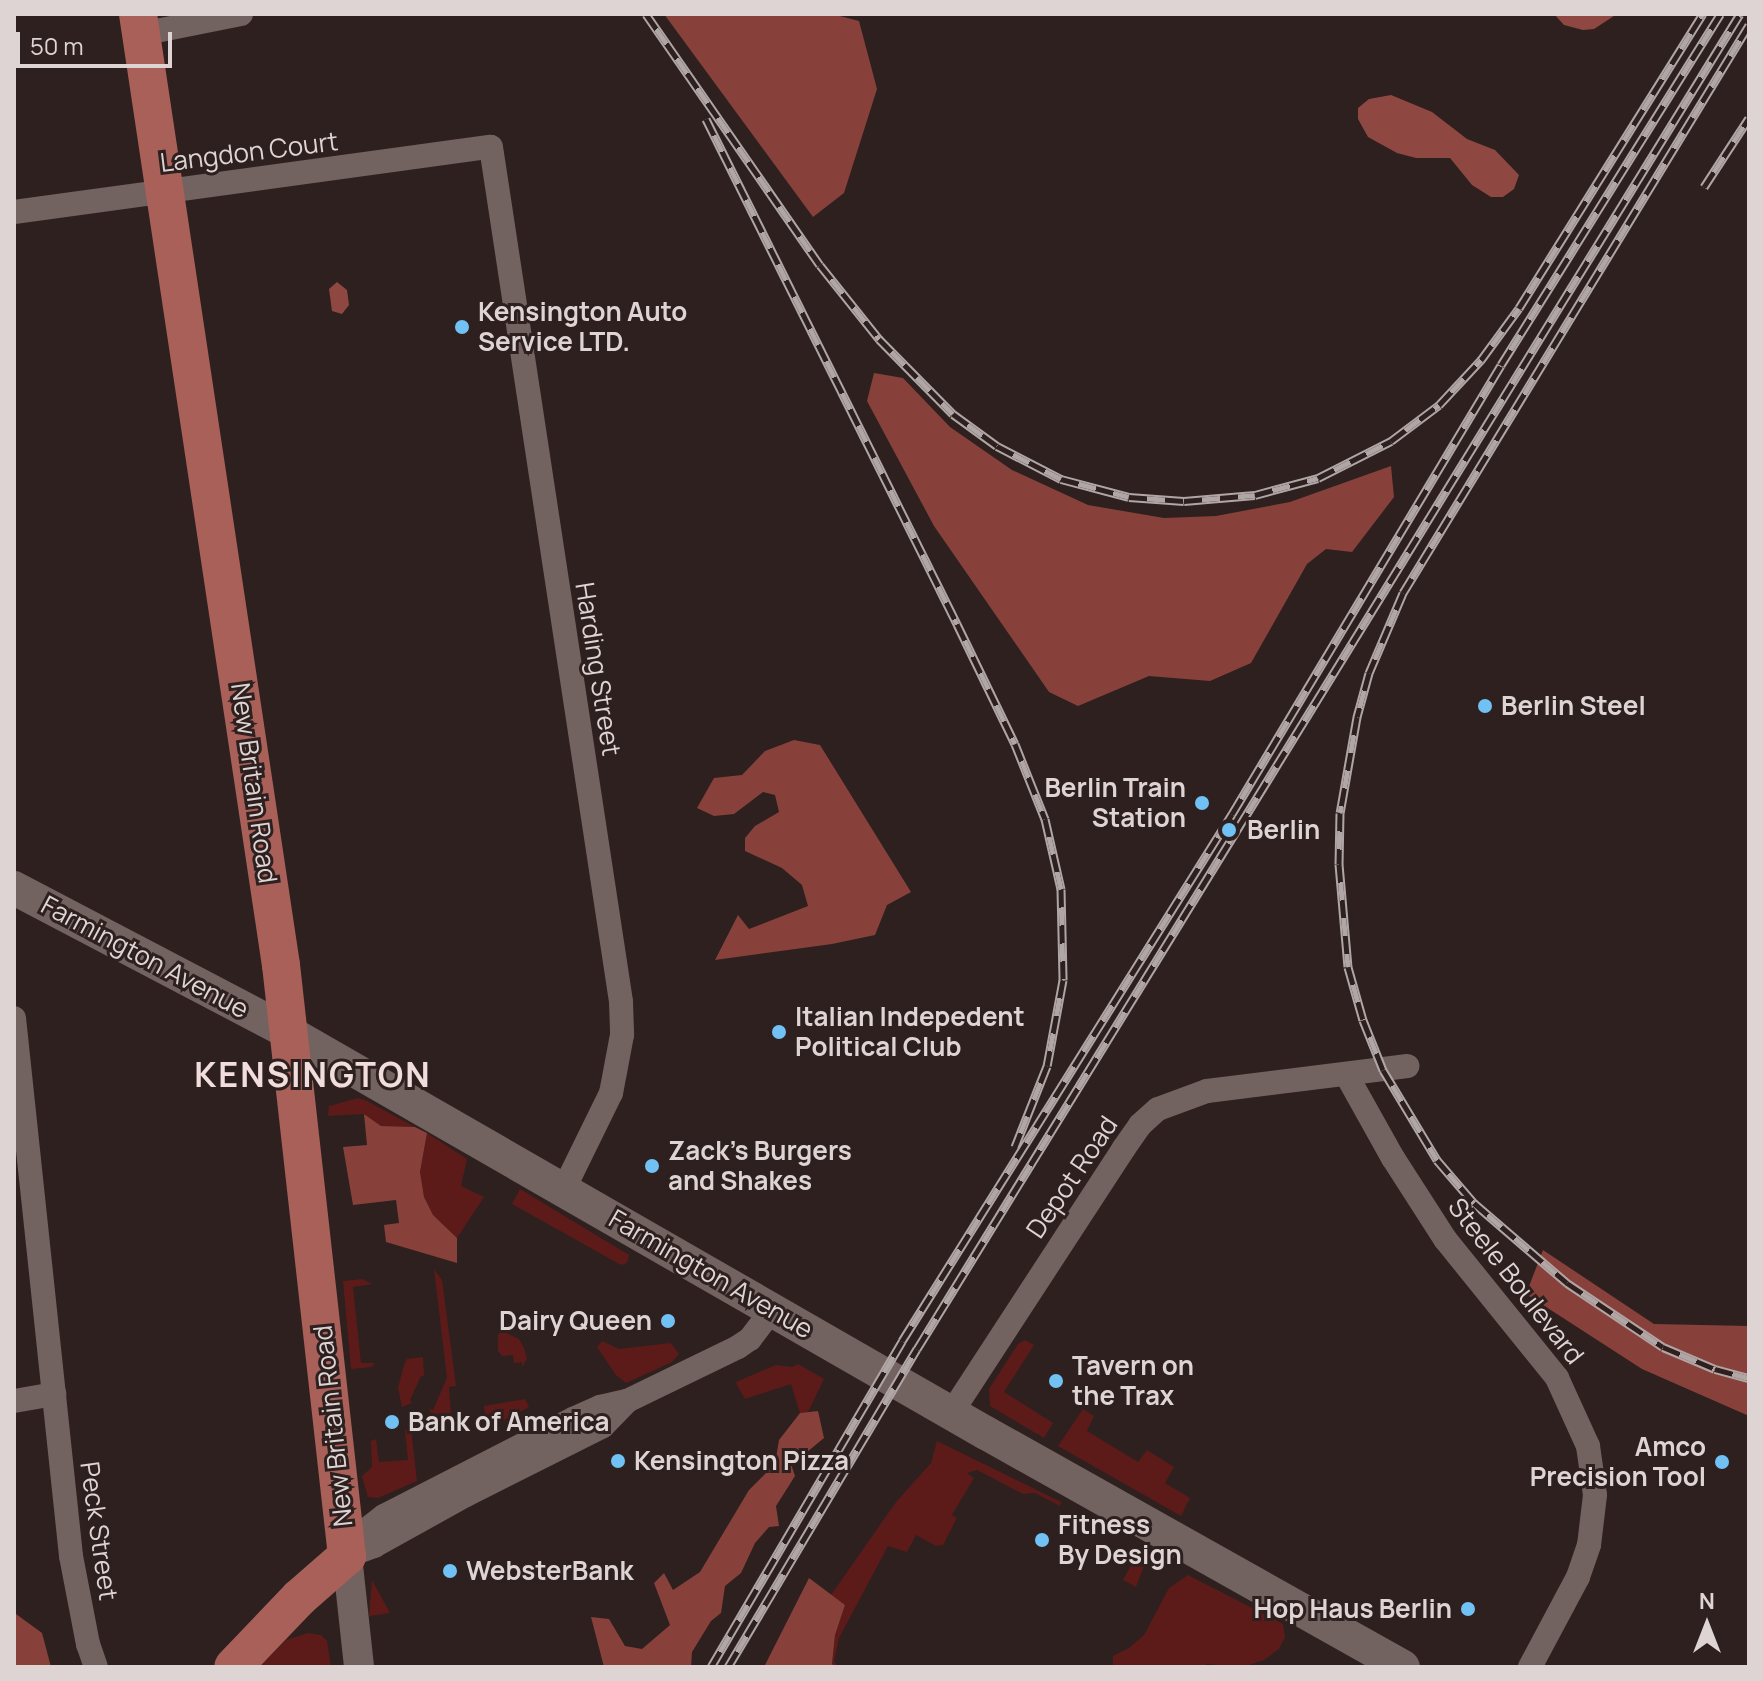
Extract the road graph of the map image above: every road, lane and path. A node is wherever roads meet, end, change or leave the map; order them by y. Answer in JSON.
{"nodes":[{"id":1,"x":241,"y":14,"type":"edge"},
{"id":2,"x":140,"y":24,"type":"edge"},
{"id":3,"x":491,"y":147,"type":"joint"},
{"id":4,"x":165,"y":191,"type":"junction"},
{"id":5,"x":14,"y":212,"type":"edge"},
{"id":6,"x":15,"y":895,"type":"edge"},
{"id":7,"x":14,"y":1018,"type":"edge"},
{"id":8,"x":290,"y":1033,"type":"junction"},
{"id":9,"x":1407,"y":1066,"type":"dead end"},
{"id":10,"x":1346,"y":1074,"type":"junction"},
{"id":11,"x":564,"y":1189,"type":"junction"},
{"id":12,"x":773,"y":1309,"type":"junction"},
{"id":13,"x":54,"y":1394,"type":"junction"},
{"id":14,"x":14,"y":1401,"type":"edge"},
{"id":15,"x":952,"y":1412,"type":"junction"},
{"id":16,"x":347,"y":1556,"type":"junction"},
{"id":17,"x":96,"y":1667,"type":"edge"},
{"id":18,"x":233,"y":1667,"type":"edge"},
{"id":19,"x":359,"y":1667,"type":"edge"},
{"id":20,"x":1403,"y":1667,"type":"edge"},
{"id":21,"x":1530,"y":1667,"type":"edge"}],
"edges":[{"from":1,"to":2,"type":"street"},
{"from":2,"to":4,"type":"main road","name":"New Britain Road"},
{"from":3,"to":4,"type":"street","name":"Langdon Court"},
{"from":3,"to":11,"type":"street","name":"Harding Street"},
{"from":4,"to":5,"type":"street","name":"Langdon Court"},
{"from":4,"to":8,"type":"main road","name":"New Britain Road"},
{"from":6,"to":8,"type":"main road","name":"Farmington Avenue"},
{"from":7,"to":13,"type":"street","name":"Peck Street"},
{"from":8,"to":11,"type":"main road","name":"Farmington Avenue"},
{"from":8,"to":16,"type":"main road","name":"New Britain Road"},
{"from":9,"to":10,"type":"street","name":"Depot Road"},
{"from":10,"to":15,"type":"street","name":"Depot Road"},
{"from":10,"to":21,"type":"street","name":"Steele Boulevard"},
{"from":11,"to":12,"type":"main road","name":"Farmington Avenue"},
{"from":12,"to":15,"type":"main road","name":"Farmington Avenue"},
{"from":12,"to":16,"type":"street"},
{"from":13,"to":14,"type":"street"},
{"from":13,"to":17,"type":"street","name":"Peck Street"},
{"from":15,"to":20,"type":"main road","name":"Farmington Avenue"},
{"from":16,"to":18,"type":"main road"},
{"from":16,"to":19,"type":"street"}]}
